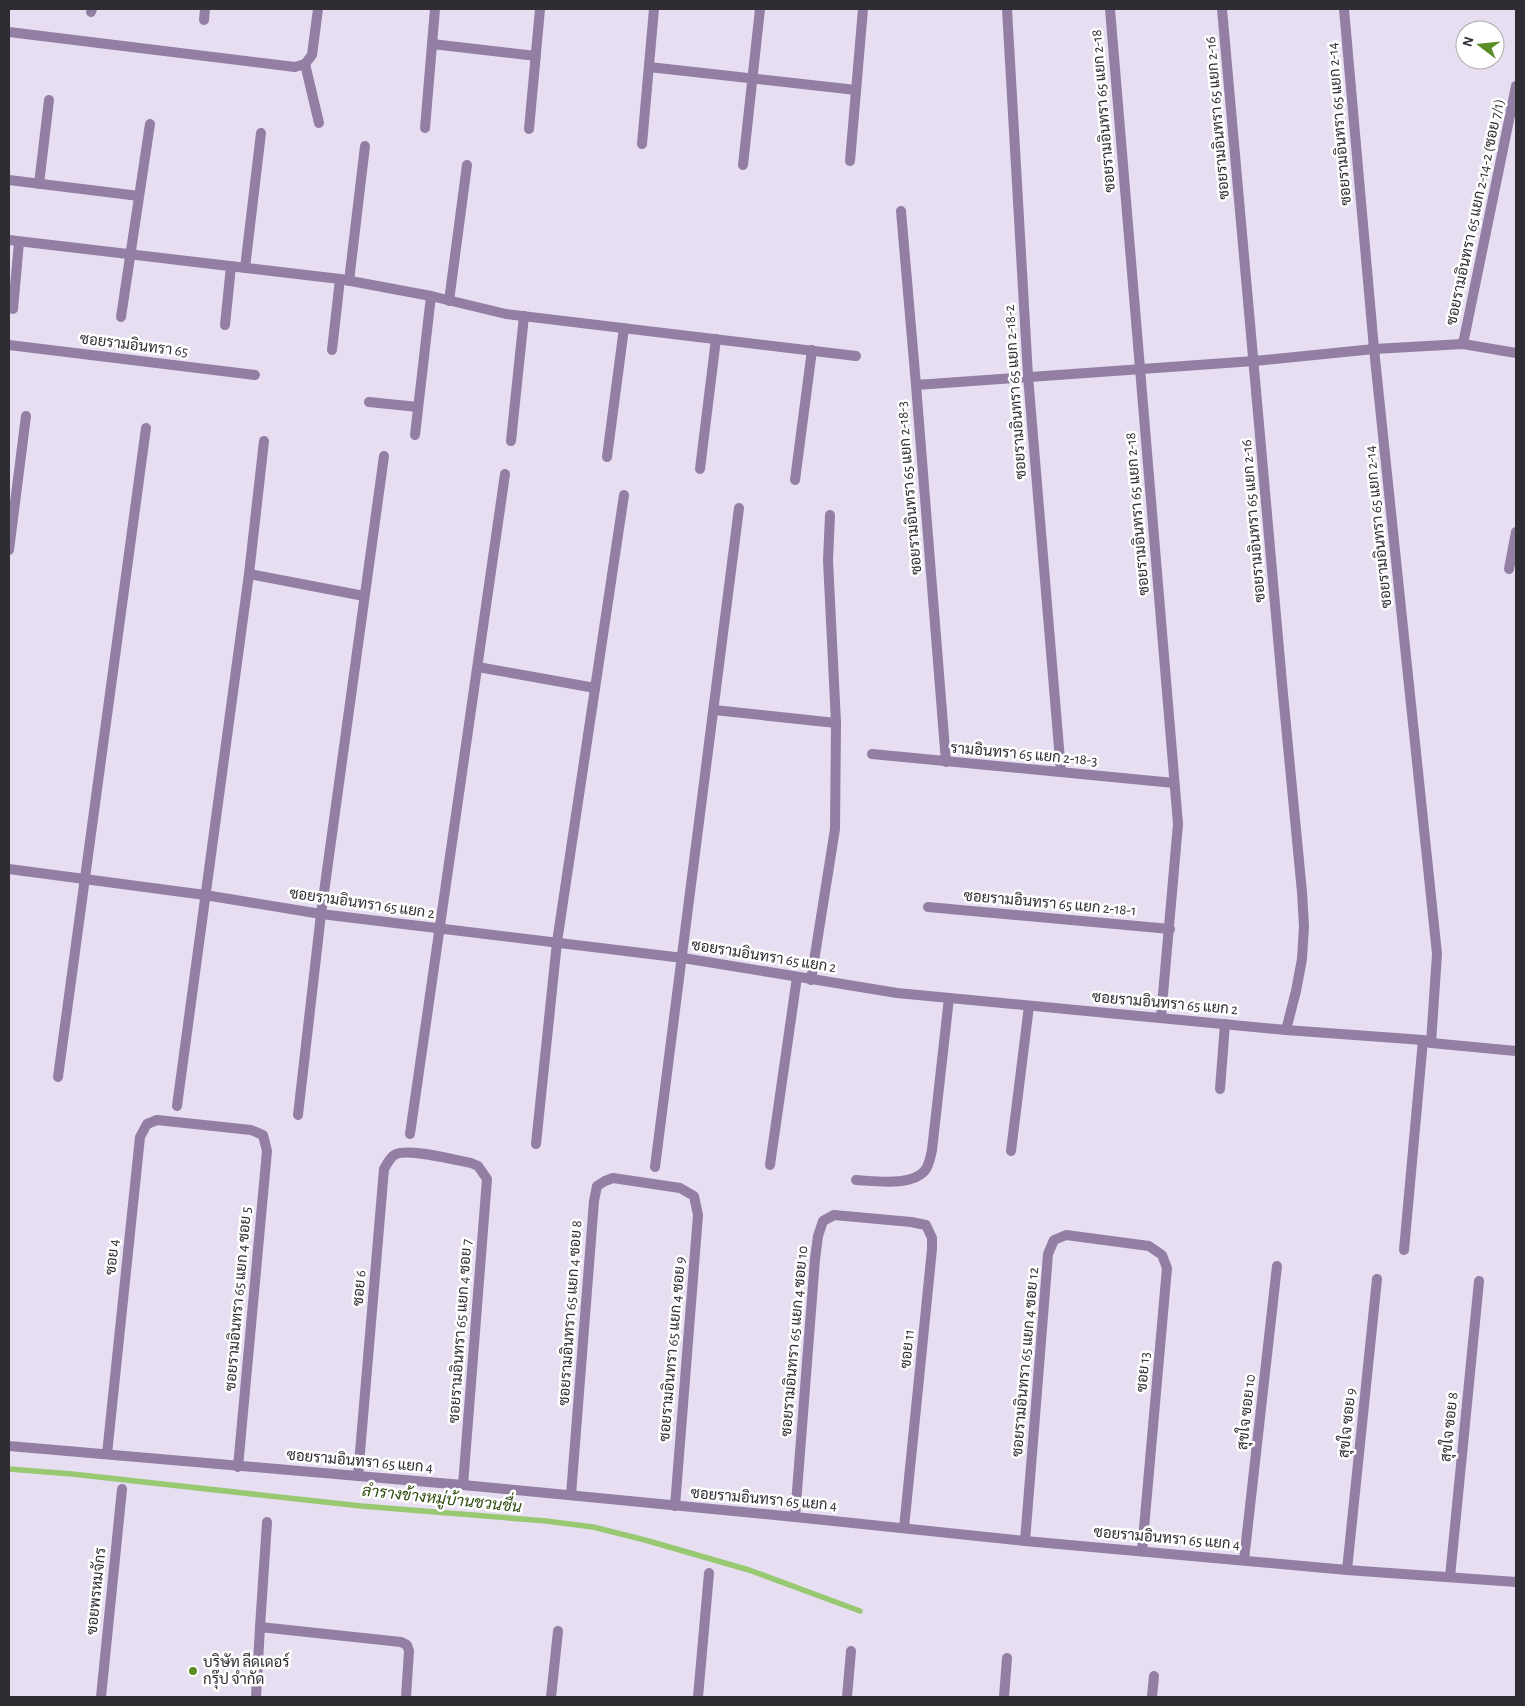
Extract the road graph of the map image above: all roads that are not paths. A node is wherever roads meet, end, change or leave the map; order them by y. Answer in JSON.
{"nodes":[{"id":1,"x":205,"y":9,"type":"edge"},
{"id":2,"x":318,"y":9,"type":"edge"},
{"id":3,"x":435,"y":9,"type":"edge"},
{"id":4,"x":540,"y":9,"type":"edge"},
{"id":5,"x":654,"y":9,"type":"edge"},
{"id":6,"x":760,"y":9,"type":"edge"},
{"id":7,"x":863,"y":9,"type":"edge"},
{"id":8,"x":1007,"y":9,"type":"edge"},
{"id":9,"x":1110,"y":9,"type":"edge"},
{"id":10,"x":1222,"y":9,"type":"edge"},
{"id":11,"x":1344,"y":9,"type":"edge"},
{"id":12,"x":204,"y":20,"type":"dead end"},
{"id":13,"x":9,"y":32,"type":"edge"},
{"id":14,"x":432,"y":44,"type":"junction"},
{"id":15,"x":536,"y":56,"type":"junction"},
{"id":16,"x":305,"y":64,"type":"junction"},
{"id":17,"x":649,"y":67,"type":"junction"},
{"id":18,"x":753,"y":79,"type":"junction"},
{"id":19,"x":1516,"y":86,"type":"edge"},
{"id":20,"x":856,"y":90,"type":"junction"},
{"id":21,"x":49,"y":100,"type":"dead end"},
{"id":22,"x":320,"y":123,"type":"dead end"},
{"id":23,"x":150,"y":124,"type":"dead end"},
{"id":24,"x":425,"y":128,"type":"dead end"},
{"id":25,"x":529,"y":129,"type":"dead end"},
{"id":26,"x":261,"y":133,"type":"dead end"},
{"id":27,"x":642,"y":144,"type":"dead end"},
{"id":28,"x":365,"y":146,"type":"dead end"},
{"id":29,"x":850,"y":161,"type":"dead end"},
{"id":30,"x":467,"y":165,"type":"dead end"},
{"id":31,"x":743,"y":165,"type":"dead end"},
{"id":32,"x":9,"y":180,"type":"edge"},
{"id":33,"x":39,"y":184,"type":"junction"},
{"id":34,"x":139,"y":196,"type":"junction"},
{"id":35,"x":901,"y":211,"type":"dead end"},
{"id":36,"x":14,"y":241,"type":"edge"},
{"id":37,"x":130,"y":254,"type":"junction"},
{"id":38,"x":231,"y":266,"type":"junction"},
{"id":39,"x":245,"y":268,"type":"junction"},
{"id":40,"x":345,"y":280,"type":"junction"},
{"id":41,"x":431,"y":296,"type":"junction"},
{"id":42,"x":449,"y":301,"type":"junction"},
{"id":43,"x":13,"y":309,"type":"dead end"},
{"id":44,"x":524,"y":316,"type":"junction"},
{"id":45,"x":121,"y":317,"type":"dead end"},
{"id":46,"x":225,"y":325,"type":"dead end"},
{"id":47,"x":624,"y":328,"type":"junction"},
{"id":48,"x":716,"y":339,"type":"junction"},
{"id":49,"x":1463,"y":344,"type":"junction"},
{"id":50,"x":9,"y":345,"type":"edge"},
{"id":51,"x":1374,"y":349,"type":"junction"},
{"id":52,"x":332,"y":350,"type":"dead end"},
{"id":53,"x":812,"y":350,"type":"junction"},
{"id":54,"x":1516,"y":353,"type":"edge"},
{"id":55,"x":856,"y":356,"type":"dead end"},
{"id":56,"x":1254,"y":362,"type":"junction"},
{"id":57,"x":1140,"y":370,"type":"junction"},
{"id":58,"x":255,"y":375,"type":"dead end"},
{"id":59,"x":1028,"y":376,"type":"junction"},
{"id":60,"x":916,"y":385,"type":"junction"},
{"id":61,"x":369,"y":402,"type":"dead end"},
{"id":62,"x":418,"y":407,"type":"junction"},
{"id":63,"x":26,"y":416,"type":"dead end"},
{"id":64,"x":146,"y":428,"type":"dead end"},
{"id":65,"x":415,"y":435,"type":"dead end"},
{"id":66,"x":264,"y":441,"type":"dead end"},
{"id":67,"x":511,"y":441,"type":"dead end"},
{"id":68,"x":384,"y":456,"type":"dead end"},
{"id":69,"x":607,"y":457,"type":"dead end"},
{"id":70,"x":700,"y":469,"type":"dead end"},
{"id":71,"x":505,"y":474,"type":"dead end"},
{"id":72,"x":795,"y":480,"type":"dead end"},
{"id":73,"x":624,"y":495,"type":"dead end"},
{"id":74,"x":739,"y":508,"type":"dead end"},
{"id":75,"x":830,"y":515,"type":"dead end"},
{"id":76,"x":1516,"y":532,"type":"edge"},
{"id":77,"x":9,"y":550,"type":"edge"},
{"id":78,"x":1509,"y":569,"type":"dead end"},
{"id":79,"x":249,"y":574,"type":"junction"},
{"id":80,"x":364,"y":596,"type":"junction"},
{"id":81,"x":478,"y":667,"type":"junction"},
{"id":82,"x":595,"y":688,"type":"junction"},
{"id":83,"x":714,"y":710,"type":"junction"},
{"id":84,"x":836,"y":723,"type":"junction"},
{"id":85,"x":872,"y":754,"type":"dead end"},
{"id":86,"x":946,"y":762,"type":"junction"},
{"id":87,"x":1060,"y":772,"type":"junction"},
{"id":88,"x":1174,"y":783,"type":"junction"},
{"id":89,"x":9,"y":869,"type":"edge"},
{"id":90,"x":85,"y":879,"type":"junction"},
{"id":91,"x":205,"y":895,"type":"junction"},
{"id":92,"x":928,"y":908,"type":"dead end"},
{"id":93,"x":321,"y":914,"type":"junction"},
{"id":94,"x":440,"y":929,"type":"junction"},
{"id":95,"x":1170,"y":929,"type":"junction"},
{"id":96,"x":557,"y":942,"type":"junction"},
{"id":97,"x":683,"y":958,"type":"junction"},
{"id":98,"x":797,"y":978,"type":"junction"},
{"id":99,"x":811,"y":980,"type":"junction"},
{"id":100,"x":949,"y":998,"type":"junction"},
{"id":101,"x":1029,"y":1006,"type":"junction"},
{"id":102,"x":1161,"y":1017,"type":"junction"},
{"id":103,"x":1226,"y":1024,"type":"junction"},
{"id":104,"x":1286,"y":1030,"type":"junction"},
{"id":105,"x":1427,"y":1041,"type":"junction"},
{"id":106,"x":1516,"y":1052,"type":"edge"},
{"id":107,"x":58,"y":1077,"type":"dead end"},
{"id":108,"x":1220,"y":1089,"type":"dead end"},
{"id":109,"x":177,"y":1106,"type":"dead end"},
{"id":110,"x":298,"y":1114,"type":"dead end"},
{"id":111,"x":410,"y":1134,"type":"dead end"},
{"id":112,"x":263,"y":1135,"type":"joint"},
{"id":113,"x":536,"y":1144,"type":"dead end"},
{"id":114,"x":1011,"y":1151,"type":"dead end"},
{"id":115,"x":770,"y":1165,"type":"dead end"},
{"id":116,"x":655,"y":1167,"type":"dead end"},
{"id":117,"x":487,"y":1179,"type":"joint"},
{"id":118,"x":856,"y":1180,"type":"dead end"},
{"id":119,"x":694,"y":1196,"type":"joint"},
{"id":120,"x":875,"y":1219,"type":"joint"},
{"id":121,"x":1107,"y":1241,"type":"joint"},
{"id":122,"x":1404,"y":1250,"type":"dead end"},
{"id":123,"x":1277,"y":1266,"type":"dead end"},
{"id":124,"x":1378,"y":1279,"type":"dead end"},
{"id":125,"x":1479,"y":1281,"type":"dead end"},
{"id":126,"x":9,"y":1446,"type":"edge"},
{"id":127,"x":107,"y":1454,"type":"junction"},
{"id":128,"x":238,"y":1467,"type":"junction"},
{"id":129,"x":358,"y":1476,"type":"junction"},
{"id":130,"x":463,"y":1485,"type":"junction"},
{"id":131,"x":122,"y":1489,"type":"dead end"},
{"id":132,"x":571,"y":1495,"type":"junction"},
{"id":133,"x":675,"y":1506,"type":"junction"},
{"id":134,"x":795,"y":1517,"type":"junction"},
{"id":135,"x":267,"y":1522,"type":"dead end"},
{"id":136,"x":904,"y":1528,"type":"junction"},
{"id":137,"x":1025,"y":1541,"type":"junction"},
{"id":138,"x":1142,"y":1551,"type":"junction"},
{"id":139,"x":1244,"y":1560,"type":"junction"},
{"id":140,"x":1347,"y":1570,"type":"junction"},
{"id":141,"x":709,"y":1573,"type":"dead end"},
{"id":142,"x":1450,"y":1577,"type":"junction"},
{"id":143,"x":1516,"y":1582,"type":"edge"},
{"id":144,"x":260,"y":1627,"type":"junction"},
{"id":145,"x":558,"y":1631,"type":"dead end"},
{"id":146,"x":851,"y":1651,"type":"dead end"},
{"id":147,"x":1007,"y":1658,"type":"dead end"},
{"id":148,"x":1154,"y":1676,"type":"dead end"},
{"id":149,"x":101,"y":1697,"type":"edge"},
{"id":150,"x":256,"y":1697,"type":"edge"},
{"id":151,"x":406,"y":1697,"type":"edge"},
{"id":152,"x":551,"y":1697,"type":"edge"},
{"id":153,"x":698,"y":1697,"type":"edge"},
{"id":154,"x":847,"y":1697,"type":"edge"},
{"id":155,"x":1004,"y":1697,"type":"edge"},
{"id":156,"x":1152,"y":1697,"type":"edge"}],
"edges":[{"from":1,"to":12,"type":"street"},
{"from":2,"to":16,"type":"street"},
{"from":3,"to":14,"type":"street"},
{"from":4,"to":15,"type":"street"},
{"from":5,"to":17,"type":"street"},
{"from":6,"to":18,"type":"street"},
{"from":7,"to":20,"type":"street"},
{"from":8,"to":59,"type":"street","name":"ซอยรามอินทรา 65 แยก 2-18-2"},
{"from":9,"to":57,"type":"street","name":"ซอยรามอินทรา 65 แยก 2-18"},
{"from":10,"to":56,"type":"street","name":"ซอยรามอินทรา 65 แยก 2-16"},
{"from":11,"to":51,"type":"street","name":"ซอยรามอินทรา 65 แยก 2-14"},
{"from":13,"to":16,"type":"street"},
{"from":14,"to":15,"type":"street"},
{"from":14,"to":24,"type":"street"},
{"from":15,"to":25,"type":"street"},
{"from":16,"to":22,"type":"street"},
{"from":17,"to":18,"type":"street"},
{"from":17,"to":27,"type":"street"},
{"from":18,"to":20,"type":"street"},
{"from":18,"to":31,"type":"street"},
{"from":19,"to":49,"type":"street","name":"ซอยรามอินทรา 65 แยก 2-14-2 (ซอย 7/1)"},
{"from":20,"to":29,"type":"street"},
{"from":21,"to":33,"type":"street"},
{"from":23,"to":34,"type":"street"},
{"from":26,"to":39,"type":"street"},
{"from":28,"to":40,"type":"street"},
{"from":30,"to":42,"type":"street"},
{"from":32,"to":33,"type":"street"},
{"from":33,"to":34,"type":"street"},
{"from":34,"to":37,"type":"street"},
{"from":35,"to":60,"type":"street","name":"ซอยรามอินทรา 65 แยก 2-18-3"},
{"from":36,"to":37,"type":"street"},
{"from":36,"to":43,"type":"street"},
{"from":37,"to":38,"type":"street"},
{"from":37,"to":45,"type":"street"},
{"from":38,"to":39,"type":"street"},
{"from":38,"to":46,"type":"street"},
{"from":39,"to":40,"type":"street"},
{"from":40,"to":41,"type":"street"},
{"from":40,"to":52,"type":"street"},
{"from":41,"to":42,"type":"street"},
{"from":41,"to":62,"type":"street"},
{"from":42,"to":44,"type":"street"},
{"from":44,"to":47,"type":"street"},
{"from":44,"to":67,"type":"street"},
{"from":47,"to":48,"type":"street"},
{"from":47,"to":69,"type":"street"},
{"from":48,"to":53,"type":"street"},
{"from":48,"to":70,"type":"street"},
{"from":49,"to":51,"type":"street"},
{"from":49,"to":54,"type":"street"},
{"from":50,"to":58,"type":"street","name":"ซอยรามอินทรา 65"},
{"from":51,"to":56,"type":"street"},
{"from":51,"to":105,"type":"street","name":"ซอยรามอินทรา 65 แยก 2-14"},
{"from":53,"to":55,"type":"street"},
{"from":53,"to":72,"type":"street"},
{"from":56,"to":57,"type":"street"},
{"from":56,"to":104,"type":"street","name":"ซอยรามอินทรา 65 แยก 2-16"},
{"from":57,"to":59,"type":"street"},
{"from":57,"to":88,"type":"street","name":"ซอยรามอินทรา 65 แยก 2-18"},
{"from":59,"to":60,"type":"street"},
{"from":59,"to":87,"type":"street","name":"ซอยรามอินทรา 65 แยก 2-18-2"},
{"from":60,"to":86,"type":"street","name":"ซอยรามอินทรา 65 แยก 2-18-3"},
{"from":61,"to":62,"type":"street"},
{"from":62,"to":65,"type":"street"},
{"from":63,"to":77,"type":"street"},
{"from":64,"to":90,"type":"street"},
{"from":66,"to":79,"type":"street"},
{"from":68,"to":80,"type":"street"},
{"from":71,"to":81,"type":"street"},
{"from":73,"to":82,"type":"street"},
{"from":74,"to":83,"type":"street"},
{"from":75,"to":84,"type":"street"},
{"from":76,"to":78,"type":"street"},
{"from":79,"to":80,"type":"street"},
{"from":79,"to":91,"type":"street"},
{"from":80,"to":93,"type":"street"},
{"from":81,"to":82,"type":"street"},
{"from":81,"to":94,"type":"street"},
{"from":82,"to":96,"type":"street"},
{"from":83,"to":84,"type":"street"},
{"from":83,"to":97,"type":"street"},
{"from":84,"to":99,"type":"street"},
{"from":85,"to":86,"type":"street","name":"รามอินทรา 65 แยก 2-18-3"},
{"from":86,"to":87,"type":"street","name":"รามอินทรา 65 แยก 2-18-3"},
{"from":87,"to":88,"type":"street","name":"รามอินทรา 65 แยก 2-18-3"},
{"from":88,"to":95,"type":"street","name":"ซอยรามอินทรา 65 แยก 2-18"},
{"from":89,"to":90,"type":"street","name":"ซอยรามอินทรา 65 แยก 2"},
{"from":90,"to":91,"type":"street","name":"ซอยรามอินทรา 65 แยก 2"},
{"from":90,"to":107,"type":"street"},
{"from":91,"to":93,"type":"street","name":"ซอยรามอินทรา 65 แยก 2"},
{"from":91,"to":109,"type":"street"},
{"from":92,"to":95,"type":"street","name":"ซอยรามอินทรา 65 แยก 2-18-1"},
{"from":93,"to":94,"type":"street","name":"ซอยรามอินทรา 65 แยก 2"},
{"from":93,"to":110,"type":"street"},
{"from":94,"to":96,"type":"street","name":"ซอยรามอินทรา 65 แยก 2"},
{"from":94,"to":111,"type":"street"},
{"from":95,"to":102,"type":"street","name":"ซอยรามอินทรา 65 แยก 2-18"},
{"from":96,"to":97,"type":"street","name":"ซอยรามอินทรา 65 แยก 2"},
{"from":96,"to":113,"type":"street"},
{"from":97,"to":98,"type":"street","name":"ซอยรามอินทรา 65 แยก 2"},
{"from":97,"to":116,"type":"street"},
{"from":98,"to":99,"type":"street","name":"ซอยรามอินทรา 65 แยก 2"},
{"from":98,"to":115,"type":"street"},
{"from":99,"to":100,"type":"street","name":"ซอยรามอินทรา 65 แยก 2"},
{"from":100,"to":101,"type":"street","name":"ซอยรามอินทรา 65 แยก 2"},
{"from":100,"to":118,"type":"street"},
{"from":101,"to":102,"type":"street","name":"ซอยรามอินทรา 65 แยก 2"},
{"from":101,"to":114,"type":"street"},
{"from":102,"to":103,"type":"street","name":"ซอยรามอินทรา 65 แยก 2"},
{"from":103,"to":104,"type":"street","name":"ซอยรามอินทรา 65 แยก 2"},
{"from":103,"to":108,"type":"street"},
{"from":104,"to":105,"type":"street","name":"ซอยรามอินทรา 65 แยก 2"},
{"from":105,"to":106,"type":"street","name":"ซอยรามอินทรา 65 แยก 2"},
{"from":105,"to":122,"type":"street","name":"ซอยรามอินทรา 65 แยก 2-14"},
{"from":112,"to":127,"type":"street","name":"ซอย 4"},
{"from":112,"to":128,"type":"street","name":"ซอยรามอินทรา 65 แยก 4 ซอย 5"},
{"from":117,"to":129,"type":"street","name":"ซอย 6"},
{"from":117,"to":130,"type":"street","name":"ซอยรามอินทรา 65 แยก 4 ซอย 7"},
{"from":119,"to":132,"type":"street","name":"ซอยรามอินทรา 65 แยก 4 ซอย 8"},
{"from":119,"to":133,"type":"street","name":"ซอยรามอินทรา 65 แยก 4 ซอย 9"},
{"from":120,"to":134,"type":"street","name":"ซอยรามอินทรา 65 แยก 4 ซอย 10"},
{"from":120,"to":136,"type":"street","name":"ซอย 11"},
{"from":121,"to":137,"type":"street","name":"ซอยรามอินทรา 65 แยก 4 ซอย 12"},
{"from":121,"to":138,"type":"street","name":"ซอย 13"},
{"from":123,"to":139,"type":"street","name":"สุขใจ ซอย 10"},
{"from":124,"to":140,"type":"street","name":"สุขใจ ซอย 9"},
{"from":125,"to":142,"type":"street","name":"สุขใจ ซอย 8"},
{"from":126,"to":127,"type":"street","name":"ซอยรามอินทรา 65 แยก 4"},
{"from":127,"to":128,"type":"street","name":"ซอยรามอินทรา 65 แยก 4"},
{"from":128,"to":129,"type":"street","name":"ซอยรามอินทรา 65 แยก 4"},
{"from":129,"to":130,"type":"street","name":"ซอยรามอินทรา 65 แยก 4"},
{"from":130,"to":132,"type":"street","name":"ซอยรามอินทรา 65 แยก 4"},
{"from":131,"to":149,"type":"street","name":"ซอยพรหมจักร"},
{"from":132,"to":133,"type":"street","name":"ซอยรามอินทรา 65 แยก 4"},
{"from":133,"to":134,"type":"street","name":"ซอยรามอินทรา 65 แยก 4"},
{"from":134,"to":136,"type":"street","name":"ซอยรามอินทรา 65 แยก 4"},
{"from":135,"to":144,"type":"street"},
{"from":136,"to":137,"type":"street","name":"ซอยรามอินทรา 65 แยก 4"},
{"from":137,"to":138,"type":"street","name":"ซอยรามอินทรา 65 แยก 4"},
{"from":138,"to":139,"type":"street","name":"ซอยรามอินทรา 65 แยก 4"},
{"from":139,"to":140,"type":"street","name":"ซอยรามอินทรา 65 แยก 4"},
{"from":140,"to":142,"type":"street","name":"ซอยรามอินทรา 65 แยก 4"},
{"from":141,"to":153,"type":"street"},
{"from":142,"to":143,"type":"street","name":"ซอยรามอินทรา 65 แยก 4"},
{"from":144,"to":150,"type":"street"},
{"from":144,"to":151,"type":"street"},
{"from":145,"to":152,"type":"street"},
{"from":146,"to":154,"type":"street"},
{"from":147,"to":155,"type":"street"},
{"from":148,"to":156,"type":"street"}]}
